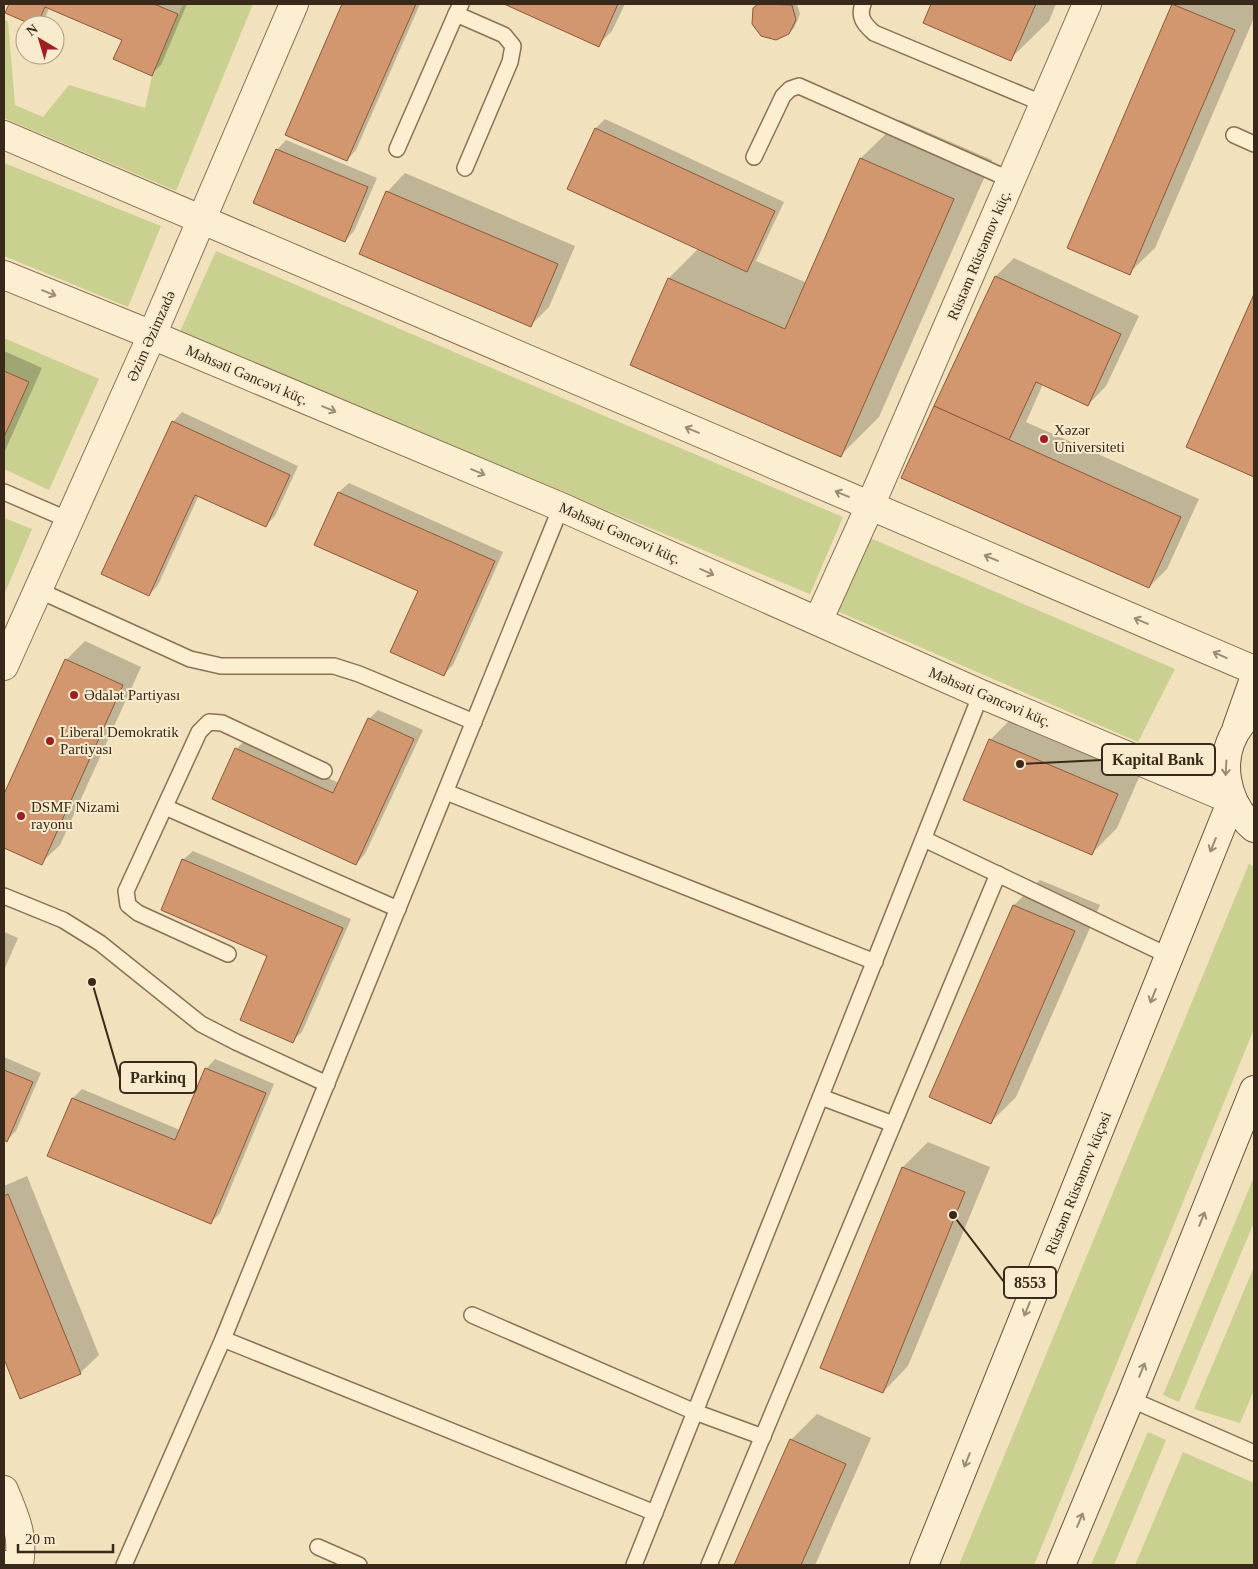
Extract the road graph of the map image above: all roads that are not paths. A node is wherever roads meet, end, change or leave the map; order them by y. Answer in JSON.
{"nodes":[{"id":1,"x":294,"y":4,"type":"edge"},
{"id":2,"x":863,"y":4,"type":"edge"},
{"id":3,"x":1087,"y":4,"type":"edge"},
{"id":4,"x":458,"y":9,"type":"edge"},
{"id":5,"x":1044,"y":104,"type":"junction"},
{"id":6,"x":4,"y":135,"type":"edge"},
{"id":7,"x":1234,"y":135,"type":"dead end"},
{"id":8,"x":1254,"y":144,"type":"edge"},
{"id":9,"x":397,"y":149,"type":"dead end"},
{"id":10,"x":754,"y":157,"type":"dead end"},
{"id":11,"x":465,"y":168,"type":"dead end"},
{"id":12,"x":1011,"y":180,"type":"junction"},
{"id":13,"x":201,"y":219,"type":"junction"},
{"id":14,"x":4,"y":275,"type":"edge"},
{"id":15,"x":152,"y":335,"type":"junction"},
{"id":16,"x":4,"y":492,"type":"edge"},
{"id":17,"x":870,"y":506,"type":"junction"},
{"id":18,"x":561,"y":507,"type":"junction"},
{"id":19,"x":69,"y":520,"type":"junction"},
{"id":20,"x":38,"y":590,"type":"junction"},
{"id":21,"x":818,"y":621,"type":"junction"},
{"id":22,"x":4,"y":666,"type":"edge"},
{"id":23,"x":1254,"y":670,"type":"edge"},
{"id":24,"x":1254,"y":679,"type":"edge"},
{"id":25,"x":982,"y":694,"type":"junction"},
{"id":26,"x":1254,"y":710,"type":"edge"},
{"id":27,"x":474,"y":722,"type":"junction"},
{"id":28,"x":1234,"y":733,"type":"junction"},
{"id":29,"x":324,"y":771,"type":"dead end"},
{"id":30,"x":446,"y":792,"type":"junction"},
{"id":31,"x":1232,"y":800,"type":"junction"},
{"id":32,"x":166,"y":807,"type":"junction"},
{"id":33,"x":1254,"y":828,"type":"edge"},
{"id":34,"x":924,"y":839,"type":"junction"},
{"id":35,"x":998,"y":874,"type":"junction"},
{"id":36,"x":4,"y":896,"type":"edge"},
{"id":37,"x":398,"y":908,"type":"junction"},
{"id":38,"x":228,"y":954,"type":"dead end"},
{"id":39,"x":1169,"y":956,"type":"junction"},
{"id":40,"x":875,"y":962,"type":"junction"},
{"id":41,"x":327,"y":1084,"type":"junction"},
{"id":42,"x":1254,"y":1090,"type":"edge"},
{"id":43,"x":821,"y":1097,"type":"junction"},
{"id":44,"x":893,"y":1124,"type":"junction"},
{"id":45,"x":472,"y":1315,"type":"dead end"},
{"id":46,"x":223,"y":1339,"type":"junction"},
{"id":47,"x":1130,"y":1399,"type":"junction"},
{"id":48,"x":695,"y":1412,"type":"junction"},
{"id":49,"x":763,"y":1437,"type":"junction"},
{"id":50,"x":1254,"y":1453,"type":"edge"},
{"id":51,"x":4,"y":1490,"type":"edge"},
{"id":52,"x":655,"y":1513,"type":"junction"},
{"id":53,"x":318,"y":1548,"type":"dead end"},
{"id":54,"x":19,"y":1565,"type":"edge"},
{"id":55,"x":124,"y":1565,"type":"edge"},
{"id":56,"x":359,"y":1565,"type":"edge"},
{"id":57,"x":634,"y":1565,"type":"edge"},
{"id":58,"x":709,"y":1565,"type":"edge"},
{"id":59,"x":924,"y":1565,"type":"edge"},
{"id":60,"x":1061,"y":1565,"type":"edge"}],
"edges":[{"from":1,"to":13,"type":"street","name":"Əzim Əzimzadə"},
{"from":2,"to":5,"type":"lane"},
{"from":3,"to":5,"type":"street","name":"Rüstəm Rüstəmov küç."},
{"from":4,"to":9,"type":"lane"},
{"from":4,"to":11,"type":"lane"},
{"from":5,"to":12,"type":"street","name":"Rüstəm Rüstəmov küç."},
{"from":6,"to":13,"type":"street"},
{"from":7,"to":8,"type":"lane"},
{"from":10,"to":12,"type":"lane"},
{"from":12,"to":17,"type":"street","name":"Rüstəm Rüstəmov küç."},
{"from":13,"to":15,"type":"street","name":"Əzim Əzimzadə"},
{"from":17,"to":13,"type":"street","one_way":true},
{"from":14,"to":15,"type":"street","name":"Məhsəti Gəncəvi küç.","one_way":true},
{"from":15,"to":18,"type":"street","name":"Məhsəti Gəncəvi küç.","one_way":true},
{"from":15,"to":19,"type":"street","name":"Əzim Əzimzadə"},
{"from":16,"to":19,"type":"lane"},
{"from":17,"to":21,"type":"street","name":"Rüstəm Rüstəmov küç."},
{"from":23,"to":17,"type":"street","one_way":true},
{"from":18,"to":21,"type":"street","name":"Məhsəti Gəncəvi küç.","one_way":true},
{"from":18,"to":27,"type":"lane"},
{"from":19,"to":20,"type":"street","name":"Əzim Əzimzadə"},
{"from":20,"to":22,"type":"street","name":"Əzim Əzimzadə"},
{"from":20,"to":27,"type":"lane"},
{"from":21,"to":25,"type":"street","name":"Məhsəti Gəncəvi küç."},
{"from":24,"to":28,"type":"street"},
{"from":25,"to":31,"type":"street","name":"Məhsəti Gəncəvi küç."},
{"from":25,"to":34,"type":"lane"},
{"from":26,"to":28,"type":"street"},
{"from":27,"to":30,"type":"lane"},
{"from":28,"to":31,"type":"street","one_way":true},
{"from":29,"to":32,"type":"lane"},
{"from":30,"to":37,"type":"lane"},
{"from":30,"to":40,"type":"lane"},
{"from":31,"to":33,"type":"street"},
{"from":31,"to":39,"type":"street","name":"Rüstəm Rüstəmov küçəsi","one_way":true},
{"from":32,"to":37,"type":"lane"},
{"from":32,"to":38,"type":"lane"},
{"from":34,"to":35,"type":"lane"},
{"from":34,"to":40,"type":"lane"},
{"from":35,"to":39,"type":"lane"},
{"from":35,"to":44,"type":"lane"},
{"from":36,"to":41,"type":"lane"},
{"from":37,"to":41,"type":"lane"},
{"from":39,"to":59,"type":"street","name":"Rüstəm Rüstəmov küçəsi","one_way":true},
{"from":40,"to":43,"type":"lane"},
{"from":41,"to":46,"type":"lane"},
{"from":47,"to":42,"type":"street","one_way":true},
{"from":43,"to":44,"type":"lane"},
{"from":43,"to":48,"type":"lane"},
{"from":44,"to":49,"type":"lane"},
{"from":45,"to":48,"type":"lane"},
{"from":46,"to":52,"type":"lane"},
{"from":46,"to":55,"type":"lane"},
{"from":47,"to":50,"type":"lane"},
{"from":60,"to":47,"type":"street","one_way":true},
{"from":48,"to":49,"type":"lane"},
{"from":48,"to":52,"type":"lane"},
{"from":49,"to":58,"type":"lane"},
{"from":51,"to":54,"type":"street"},
{"from":52,"to":57,"type":"lane"},
{"from":53,"to":56,"type":"lane"}]}
